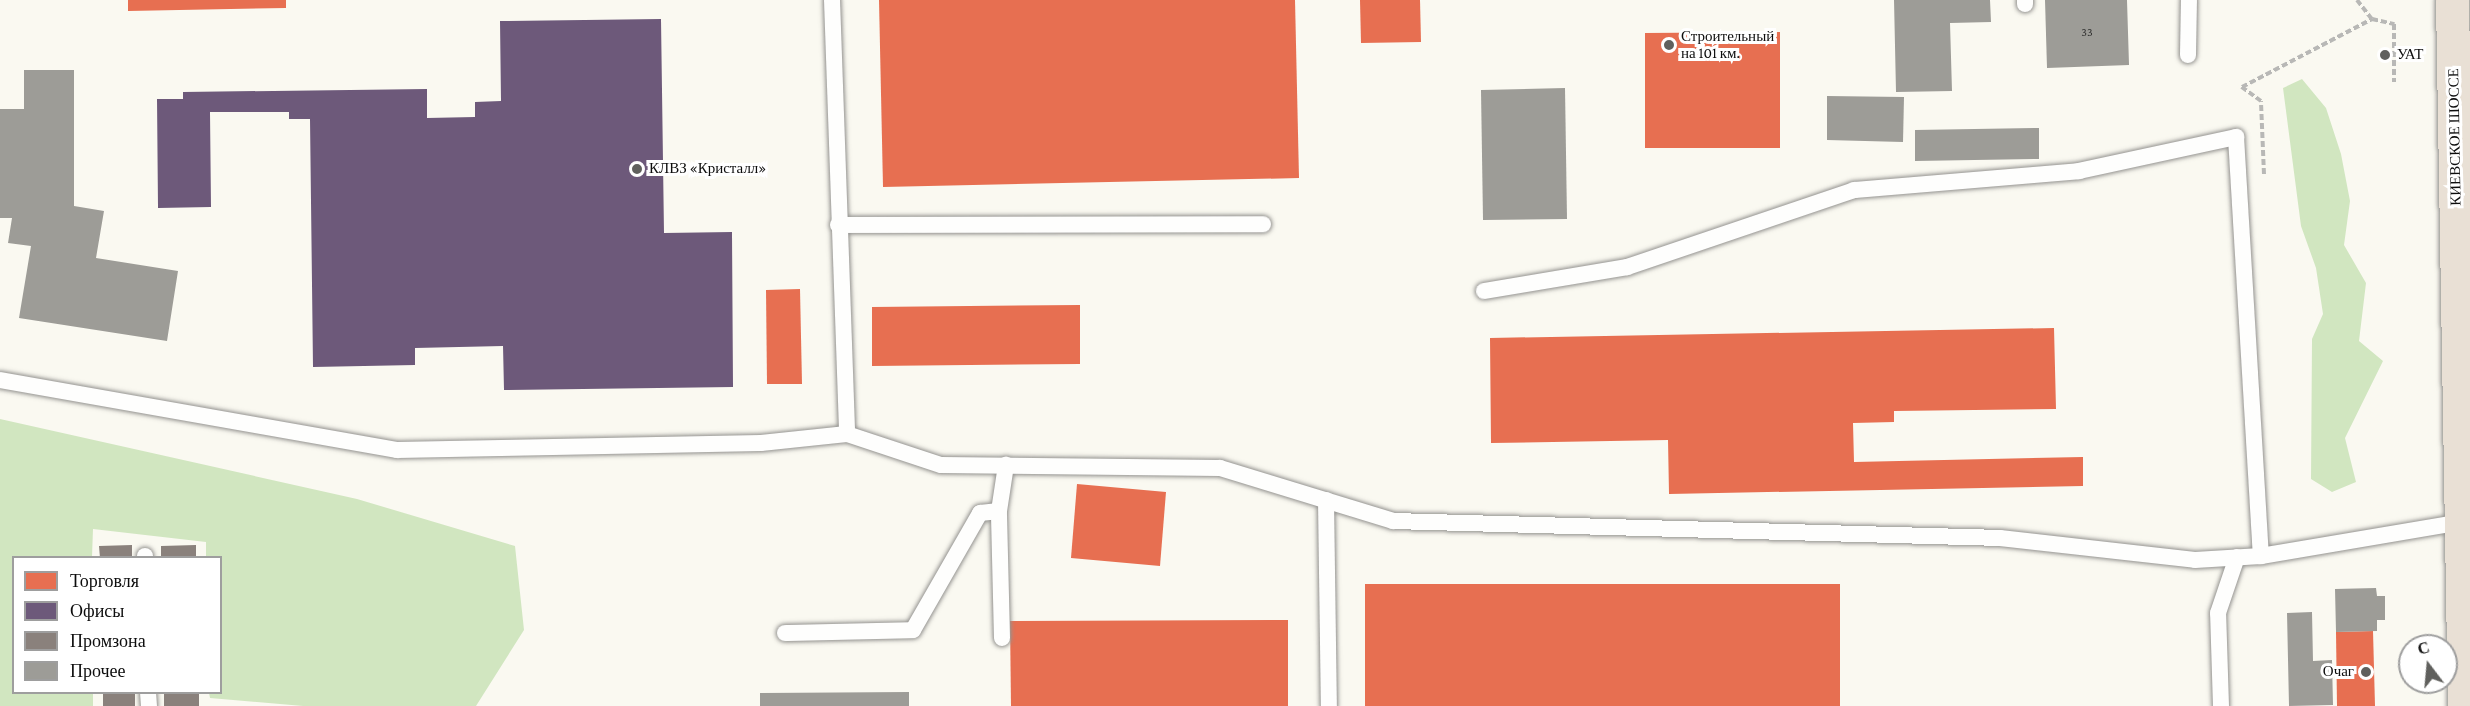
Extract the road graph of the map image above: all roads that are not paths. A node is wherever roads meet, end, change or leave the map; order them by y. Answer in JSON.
{"nodes":[{"id":1,"x":832,"y":0,"type":"edge"},
{"id":2,"x":2189,"y":0,"type":"edge"},
{"id":3,"x":2452,"y":0,"type":"edge"},
{"id":4,"x":2188,"y":55,"type":"dead end"},
{"id":5,"x":1263,"y":224,"type":"dead end"},
{"id":6,"x":838,"y":225,"type":"junction"},
{"id":7,"x":1484,"y":291,"type":"dead end"},
{"id":8,"x":0,"y":380,"type":"edge"},
{"id":9,"x":847,"y":434,"type":"junction"},
{"id":10,"x":1006,"y":465,"type":"junction"},
{"id":11,"x":1326,"y":500,"type":"junction"},
{"id":12,"x":999,"y":511,"type":"junction"},
{"id":13,"x":2461,"y":522,"type":"junction"},
{"id":14,"x":2261,"y":556,"type":"junction"},
{"id":15,"x":2237,"y":557,"type":"junction"},
{"id":16,"x":785,"y":633,"type":"dead end"},
{"id":17,"x":1002,"y":638,"type":"dead end"},
{"id":18,"x":1329,"y":706,"type":"edge"},
{"id":19,"x":2221,"y":706,"type":"edge"},
{"id":20,"x":2464,"y":706,"type":"edge"}],
"edges":[{"from":1,"to":6,"type":"lane"},
{"from":2,"to":4,"type":"lane"},
{"from":3,"to":13,"type":"highway","name":"КИЕВСКОЕ ШОССЕ"},
{"from":5,"to":6,"type":"lane"},
{"from":6,"to":9,"type":"lane"},
{"from":7,"to":14,"type":"lane"},
{"from":8,"to":9,"type":"lane"},
{"from":9,"to":10,"type":"lane"},
{"from":10,"to":11,"type":"lane"},
{"from":10,"to":12,"type":"lane"},
{"from":11,"to":15,"type":"lane"},
{"from":11,"to":18,"type":"lane"},
{"from":12,"to":16,"type":"lane"},
{"from":12,"to":17,"type":"lane"},
{"from":13,"to":14,"type":"lane"},
{"from":13,"to":20,"type":"highway","name":"КИЕВСКОЕ ШОССЕ"},
{"from":14,"to":15,"type":"lane"},
{"from":15,"to":19,"type":"lane"}]}
